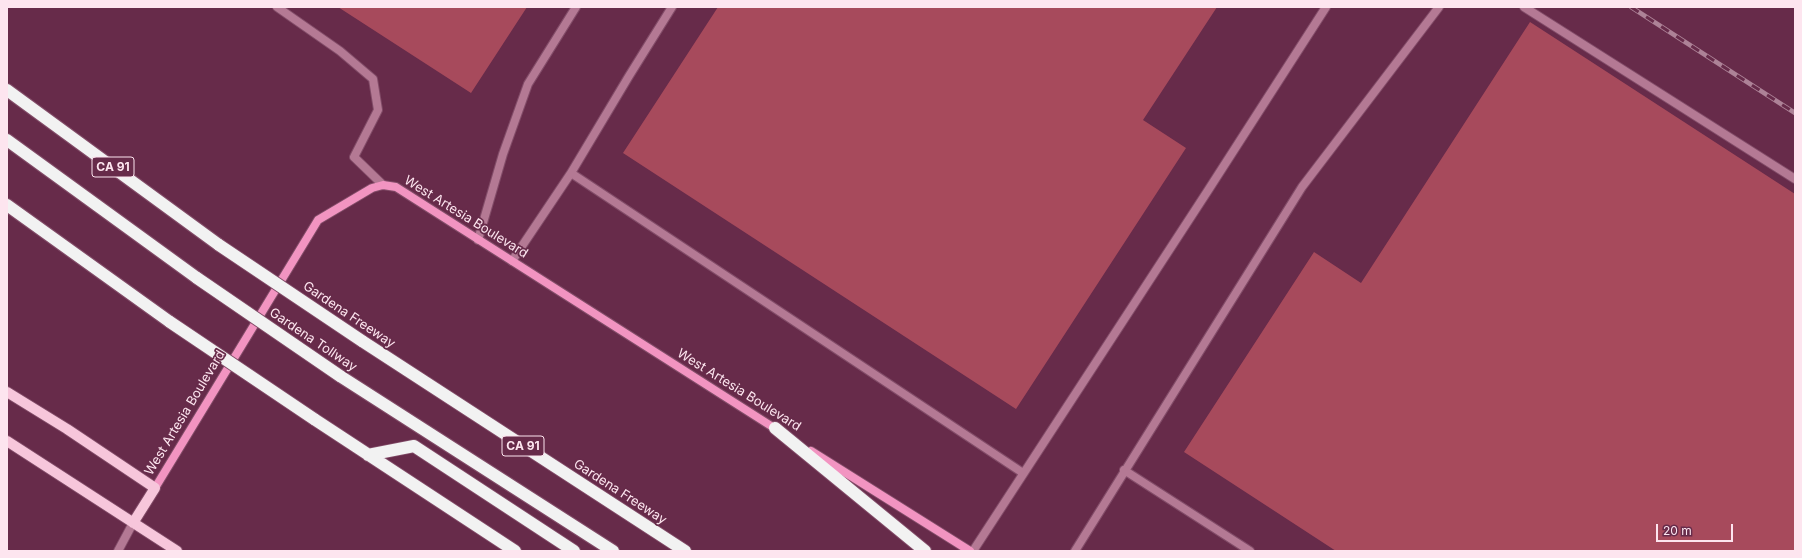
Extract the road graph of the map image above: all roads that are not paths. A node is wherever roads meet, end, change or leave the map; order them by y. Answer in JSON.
{"nodes":[{"id":1,"x":277,"y":7,"type":"edge"},
{"id":2,"x":576,"y":7,"type":"edge"},
{"id":3,"x":672,"y":7,"type":"edge"},
{"id":4,"x":1326,"y":7,"type":"edge"},
{"id":5,"x":1439,"y":7,"type":"edge"},
{"id":6,"x":1524,"y":7,"type":"edge"},
{"id":7,"x":7,"y":90,"type":"edge"},
{"id":8,"x":7,"y":140,"type":"edge"},
{"id":9,"x":571,"y":173,"type":"junction"},
{"id":10,"x":1795,"y":179,"type":"edge"},
{"id":11,"x":383,"y":185,"type":"junction"},
{"id":12,"x":7,"y":205,"type":"edge"},
{"id":13,"x":478,"y":240,"type":"junction"},
{"id":14,"x":512,"y":261,"type":"junction"},
{"id":15,"x":7,"y":392,"type":"edge"},
{"id":16,"x":775,"y":428,"type":"junction"},
{"id":17,"x":7,"y":441,"type":"edge"},
{"id":18,"x":368,"y":455,"type":"junction"},
{"id":19,"x":1124,"y":470,"type":"junction"},
{"id":20,"x":1023,"y":473,"type":"junction"},
{"id":21,"x":155,"y":488,"type":"junction"},
{"id":22,"x":133,"y":523,"type":"junction"},
{"id":23,"x":118,"y":551,"type":"edge"},
{"id":24,"x":177,"y":551,"type":"edge"},
{"id":25,"x":514,"y":551,"type":"edge"},
{"id":26,"x":574,"y":551,"type":"edge"},
{"id":27,"x":613,"y":551,"type":"edge"},
{"id":28,"x":685,"y":551,"type":"edge"},
{"id":29,"x":925,"y":551,"type":"edge"},
{"id":30,"x":971,"y":551,"type":"edge"},
{"id":31,"x":1075,"y":551,"type":"edge"},
{"id":32,"x":1250,"y":551,"type":"edge"}],
"edges":[{"from":1,"to":11,"type":"street"},
{"from":2,"to":13,"type":"street"},
{"from":3,"to":9,"type":"street"},
{"from":4,"to":20,"type":"street"},
{"from":5,"to":19,"type":"street"},
{"from":6,"to":10,"type":"street"},
{"from":7,"to":28,"type":"highway","name":"Gardena Freeway","number":"CA 91","bridge":true},
{"from":8,"to":27,"type":"highway","name":"Gardena Tollway","bridge":true},
{"from":9,"to":14,"type":"street"},
{"from":9,"to":20,"type":"street"},
{"from":11,"to":13,"type":"main road","name":"West Artesia Boulevard"},
{"from":11,"to":21,"type":"main road","name":"West Artesia Boulevard"},
{"from":12,"to":18,"type":"highway","bridge":true},
{"from":13,"to":14,"type":"main road","name":"West Artesia Boulevard"},
{"from":14,"to":16,"type":"main road","name":"West Artesia Boulevard"},
{"from":15,"to":21,"type":"main road","name":"West Artesia Boulevard"},
{"from":16,"to":29,"type":"highway"},
{"from":16,"to":30,"type":"main road","name":"West Artesia Boulevard"},
{"from":17,"to":22,"type":"main road"},
{"from":18,"to":25,"type":"highway"},
{"from":18,"to":26,"type":"highway"},
{"from":19,"to":31,"type":"street"},
{"from":19,"to":32,"type":"street"},
{"from":20,"to":30,"type":"street"},
{"from":21,"to":22,"type":"main road"},
{"from":22,"to":23,"type":"street"},
{"from":22,"to":24,"type":"main road"}]}
